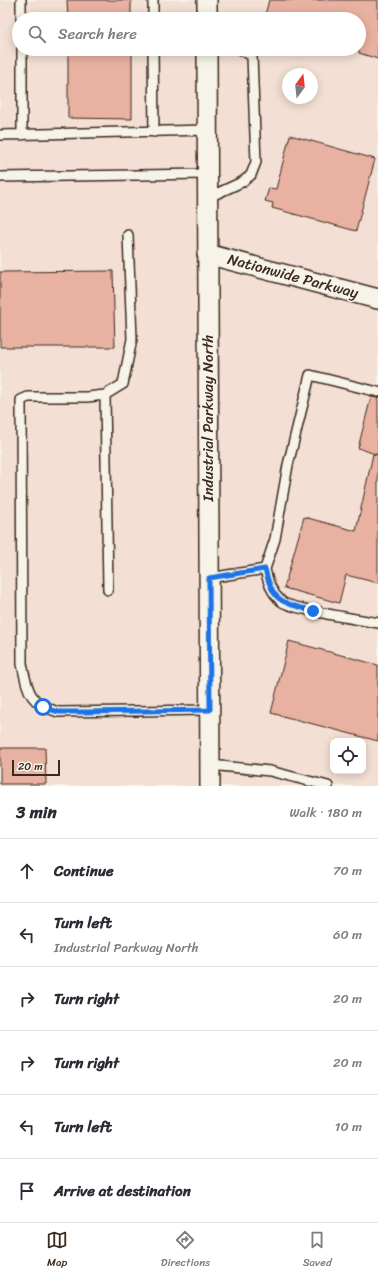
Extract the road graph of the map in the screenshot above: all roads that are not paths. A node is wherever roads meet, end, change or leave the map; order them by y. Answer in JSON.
{"nodes":[{"id":1,"x":21,"y":0,"type":"edge"},
{"id":2,"x":153,"y":0,"type":"edge"},
{"id":3,"x":206,"y":0,"type":"edge"},
{"id":4,"x":21,"y":12,"type":"edge"},
{"id":5,"x":153,"y":12,"type":"edge"},
{"id":6,"x":207,"y":12,"type":"edge"},
{"id":7,"x":22,"y":56,"type":"edge"},
{"id":8,"x":153,"y":56,"type":"edge"},
{"id":9,"x":207,"y":56,"type":"edge"},
{"id":10,"x":252,"y":56,"type":"edge"},
{"id":11,"x":207,"y":130,"type":"junction"},
{"id":12,"x":154,"y":132,"type":"junction"},
{"id":13,"x":0,"y":135,"type":"edge"},
{"id":14,"x":22,"y":135,"type":"junction"},
{"id":15,"x":207,"y":174,"type":"junction"},
{"id":16,"x":0,"y":177,"type":"edge"},
{"id":17,"x":207,"y":198,"type":"junction"},
{"id":18,"x":128,"y":235,"type":"dead end"},
{"id":19,"x":208,"y":254,"type":"junction"},
{"id":20,"x":378,"y":299,"type":"edge"},
{"id":21,"x":378,"y":392,"type":"edge"},
{"id":22,"x":105,"y":395,"type":"junction"},
{"id":23,"x":265,"y":569,"type":"junction"},
{"id":24,"x":209,"y":578,"type":"junction"},
{"id":25,"x":108,"y":590,"type":"dead end"},
{"id":26,"x":378,"y":623,"type":"edge"},
{"id":27,"x":210,"y":710,"type":"junction"},
{"id":28,"x":210,"y":765,"type":"junction"},
{"id":29,"x":210,"y":786,"type":"edge"},
{"id":30,"x":328,"y":786,"type":"edge"}],
"edges":[{"from":1,"to":4,"type":"lane"},
{"from":2,"to":5,"type":"lane"},
{"from":3,"to":6,"type":"street"},
{"from":7,"to":14,"type":"lane"},
{"from":8,"to":12,"type":"lane"},
{"from":9,"to":11,"type":"street","name":"Industrial Parkway North"},
{"from":10,"to":17,"type":"lane"},
{"from":11,"to":12,"type":"lane"},
{"from":11,"to":15,"type":"street","name":"Industrial Parkway North"},
{"from":12,"to":14,"type":"lane"},
{"from":13,"to":14,"type":"lane"},
{"from":15,"to":16,"type":"lane"},
{"from":15,"to":17,"type":"street","name":"Industrial Parkway North"},
{"from":17,"to":19,"type":"street","name":"Industrial Parkway North"},
{"from":18,"to":22,"type":"lane"},
{"from":19,"to":20,"type":"street","name":"Nationwide Parkway"},
{"from":19,"to":24,"type":"street","name":"Industrial Parkway North"},
{"from":21,"to":23,"type":"lane"},
{"from":22,"to":25,"type":"lane"},
{"from":22,"to":27,"type":"lane"},
{"from":23,"to":24,"type":"lane"},
{"from":23,"to":26,"type":"lane"},
{"from":24,"to":27,"type":"street","name":"Industrial Parkway North"},
{"from":27,"to":28,"type":"street","name":"Industrial Parkway North"},
{"from":28,"to":29,"type":"street","name":"Industrial Parkway North"},
{"from":28,"to":30,"type":"lane"}]}
